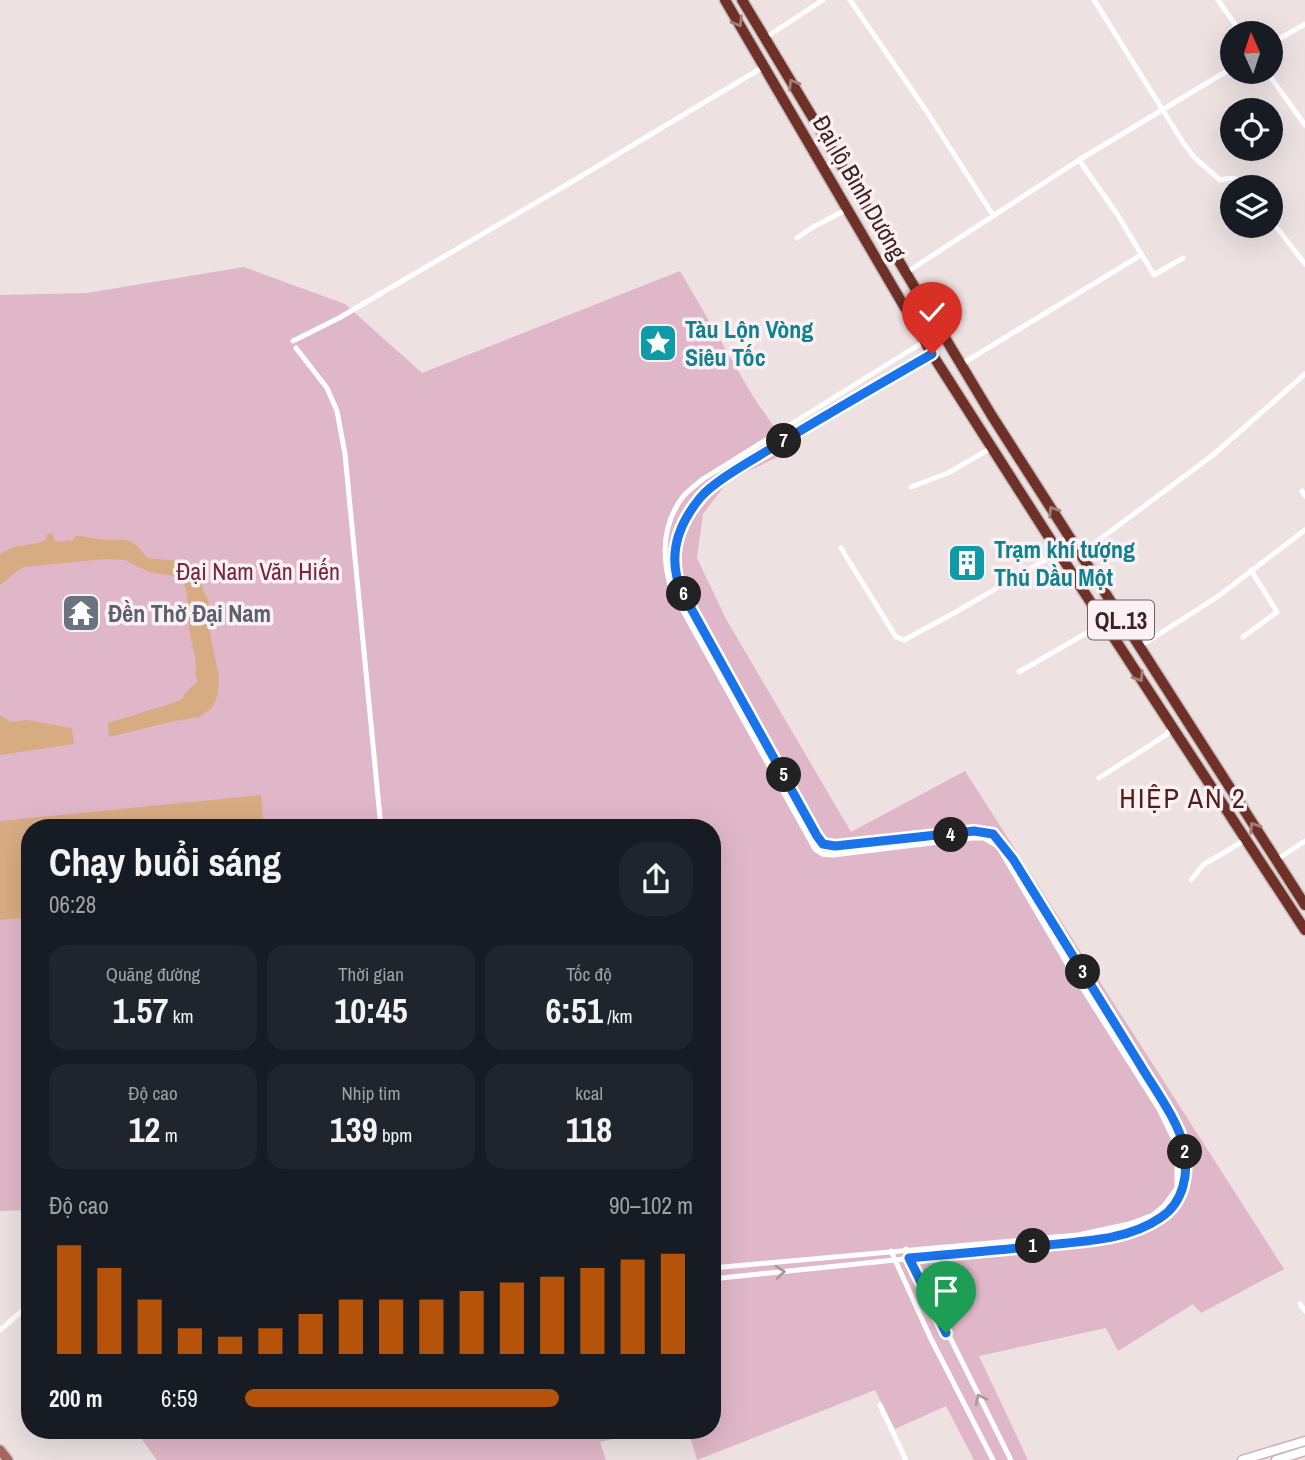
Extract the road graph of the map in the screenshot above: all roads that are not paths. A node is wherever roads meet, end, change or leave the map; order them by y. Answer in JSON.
{"nodes":[{"id":1,"x":725,"y":0,"type":"edge"},
{"id":2,"x":742,"y":0,"type":"edge"},
{"id":3,"x":823,"y":0,"type":"edge"},
{"id":4,"x":850,"y":0,"type":"edge"},
{"id":5,"x":1094,"y":0,"type":"edge"},
{"id":6,"x":1218,"y":0,"type":"edge"},
{"id":7,"x":1233,"y":21,"type":"edge"},
{"id":8,"x":1305,"y":24,"type":"edge"},
{"id":9,"x":1283,"y":37,"type":"edge"},
{"id":10,"x":765,"y":38,"type":"junction"},
{"id":11,"x":752,"y":44,"type":"junction"},
{"id":12,"x":777,"y":58,"type":"junction"},
{"id":13,"x":765,"y":66,"type":"junction"},
{"id":14,"x":1220,"y":75,"type":"edge"},
{"id":15,"x":1276,"y":84,"type":"edge"},
{"id":16,"x":1161,"y":110,"type":"junction"},
{"id":17,"x":1305,"y":125,"type":"edge"},
{"id":18,"x":1079,"y":160,"type":"junction"},
{"id":19,"x":1220,"y":180,"type":"edge"},
{"id":20,"x":848,"y":209,"type":"junction"},
{"id":21,"x":993,"y":215,"type":"junction"},
{"id":22,"x":1283,"y":236,"type":"edge"},
{"id":23,"x":797,"y":238,"type":"dead end"},
{"id":24,"x":1141,"y":255,"type":"junction"},
{"id":25,"x":1183,"y":258,"type":"dead end"},
{"id":26,"x":1305,"y":264,"type":"edge"},
{"id":27,"x":907,"y":272,"type":"junction"},
{"id":28,"x":941,"y":332,"type":"junction"},
{"id":29,"x":293,"y":341,"type":"dead end"},
{"id":30,"x":925,"y":341,"type":"junction"},
{"id":31,"x":948,"y":344,"type":"junction"},
{"id":32,"x":296,"y":348,"type":"dead end"},
{"id":33,"x":913,"y":348,"type":"junction"},
{"id":34,"x":932,"y":354,"type":"junction"},
{"id":35,"x":920,"y":360,"type":"junction"},
{"id":36,"x":960,"y":365,"type":"junction"},
{"id":37,"x":1305,"y":374,"type":"edge"},
{"id":38,"x":993,"y":447,"type":"junction"},
{"id":39,"x":911,"y":487,"type":"dead end"},
{"id":40,"x":1305,"y":530,"type":"edge"},
{"id":41,"x":841,"y":548,"type":"dead end"},
{"id":42,"x":1059,"y":551,"type":"junction"},
{"id":43,"x":1080,"y":554,"type":"junction"},
{"id":44,"x":1251,"y":570,"type":"junction"},
{"id":45,"x":1104,"y":623,"type":"junction"},
{"id":46,"x":1243,"y":637,"type":"dead end"},
{"id":47,"x":1139,"y":647,"type":"junction"},
{"id":48,"x":1019,"y":672,"type":"dead end"},
{"id":49,"x":1172,"y":728,"type":"junction"},
{"id":50,"x":1099,"y":778,"type":"dead end"},
{"id":51,"x":380,"y":819,"type":"edge"},
{"id":52,"x":1245,"y":840,"type":"junction"},
{"id":53,"x":1305,"y":841,"type":"edge"},
{"id":54,"x":1276,"y":860,"type":"junction"},
{"id":55,"x":1191,"y":880,"type":"dead end"},
{"id":56,"x":1305,"y":905,"type":"edge"},
{"id":57,"x":1305,"y":930,"type":"edge"},
{"id":58,"x":906,"y":1250,"type":"junction"},
{"id":59,"x":891,"y":1251,"type":"junction"},
{"id":60,"x":909,"y":1258,"type":"junction"},
{"id":61,"x":895,"y":1259,"type":"junction"},
{"id":62,"x":721,"y":1267,"type":"edge"},
{"id":63,"x":721,"y":1278,"type":"edge"},
{"id":64,"x":1300,"y":1304,"type":"dead end"},
{"id":65,"x":1305,"y":1311,"type":"edge"},
{"id":66,"x":21,"y":1312,"type":"edge"},
{"id":67,"x":0,"y":1330,"type":"edge"},
{"id":68,"x":880,"y":1405,"type":"dead end"},
{"id":69,"x":1305,"y":1441,"type":"edge"},
{"id":70,"x":0,"y":1450,"type":"edge"},
{"id":71,"x":1305,"y":1451,"type":"edge"},
{"id":72,"x":8,"y":1460,"type":"edge"},
{"id":73,"x":906,"y":1460,"type":"edge"},
{"id":74,"x":993,"y":1460,"type":"edge"},
{"id":75,"x":1010,"y":1460,"type":"edge"},
{"id":76,"x":1242,"y":1460,"type":"edge"},
{"id":77,"x":1276,"y":1460,"type":"edge"}],
"edges":[{"from":1,"to":11,"type":"highway","number":"QL.13","one_way":true},
{"from":2,"to":10,"type":"highway","number":"QL.13"},
{"from":3,"to":10,"type":"street"},
{"from":4,"to":21,"type":"street"},
{"from":5,"to":16,"type":"street"},
{"from":6,"to":7,"type":"street"},
{"from":8,"to":9,"type":"street"},
{"from":10,"to":11,"type":"highway"},
{"from":10,"to":12,"type":"highway","number":"QL.13"},
{"from":11,"to":13,"type":"highway","number":"QL.13"},
{"from":12,"to":13,"type":"highway"},
{"from":27,"to":12,"type":"highway","name":"Đại lộ Bình Dương","number":"QL.13","one_way":true},
{"from":13,"to":20,"type":"highway","name":"Đại lộ Bình Dương","number":"QL.13"},
{"from":13,"to":29,"type":"street"},
{"from":14,"to":16,"type":"street"},
{"from":15,"to":17,"type":"street"},
{"from":16,"to":18,"type":"street"},
{"from":16,"to":19,"type":"street"},
{"from":18,"to":21,"type":"street"},
{"from":18,"to":24,"type":"street"},
{"from":20,"to":23,"type":"street"},
{"from":20,"to":30,"type":"highway","name":"Đại lộ Bình Dương","number":"QL.13"},
{"from":21,"to":27,"type":"street"},
{"from":22,"to":26,"type":"street"},
{"from":24,"to":25,"type":"street"},
{"from":24,"to":36,"type":"street"},
{"from":27,"to":28,"type":"highway","name":"Đại lộ Bình Dương","number":"QL.13"},
{"from":28,"to":30,"type":"highway"},
{"from":28,"to":31,"type":"highway","name":"Đại lộ Bình Dương","number":"QL.13"},
{"from":30,"to":33,"type":"street"},
{"from":30,"to":34,"type":"highway","name":"Đại lộ Bình Dương","number":"QL.13"},
{"from":31,"to":34,"type":"highway"},
{"from":31,"to":36,"type":"highway","name":"Đại lộ Bình Dương","number":"QL.13"},
{"from":32,"to":51,"type":"street"},
{"from":33,"to":35,"type":"street"},
{"from":33,"to":58,"type":"street"},
{"from":34,"to":35,"type":"street"},
{"from":34,"to":38,"type":"highway","name":"Đại lộ Bình Dương","number":"QL.13"},
{"from":35,"to":60,"type":"street"},
{"from":43,"to":36,"type":"highway","name":"Đại lộ Bình Dương","number":"QL.13","one_way":true},
{"from":37,"to":43,"type":"street"},
{"from":38,"to":39,"type":"street"},
{"from":38,"to":42,"type":"highway","name":"Đại lộ Bình Dương","number":"QL.13"},
{"from":40,"to":44,"type":"street"},
{"from":41,"to":42,"type":"street"},
{"from":42,"to":45,"type":"highway","name":"Đại lộ Bình Dương","number":"QL.13"},
{"from":43,"to":47,"type":"highway","name":"Đại lộ Bình Dương","number":"QL.13"},
{"from":44,"to":46,"type":"street"},
{"from":44,"to":47,"type":"street"},
{"from":45,"to":48,"type":"street"},
{"from":45,"to":49,"type":"highway","name":"Đại lộ Bình Dương","number":"QL.13","one_way":true},
{"from":54,"to":47,"type":"highway","name":"Đại lộ Bình Dương","number":"QL.13","one_way":true},
{"from":49,"to":50,"type":"street"},
{"from":49,"to":52,"type":"highway","name":"Đại lộ Bình Dương","number":"QL.13"},
{"from":52,"to":55,"type":"street"},
{"from":52,"to":57,"type":"highway","name":"Đại lộ Bình Dương","number":"QL.13"},
{"from":53,"to":54,"type":"street"},
{"from":54,"to":56,"type":"highway","name":"Đại lộ Bình Dương","number":"QL.13"},
{"from":58,"to":59,"type":"street"},
{"from":58,"to":60,"type":"street"},
{"from":59,"to":61,"type":"street"},
{"from":59,"to":62,"type":"street"},
{"from":60,"to":61,"type":"street"},
{"from":75,"to":60,"type":"street","one_way":true},
{"from":63,"to":61,"type":"street","one_way":true},
{"from":61,"to":74,"type":"street"},
{"from":64,"to":65,"type":"street"},
{"from":66,"to":67,"type":"street"},
{"from":68,"to":73,"type":"street"},
{"from":69,"to":76,"type":"main road"},
{"from":70,"to":72,"type":"main road"},
{"from":71,"to":77,"type":"main road"}]}
